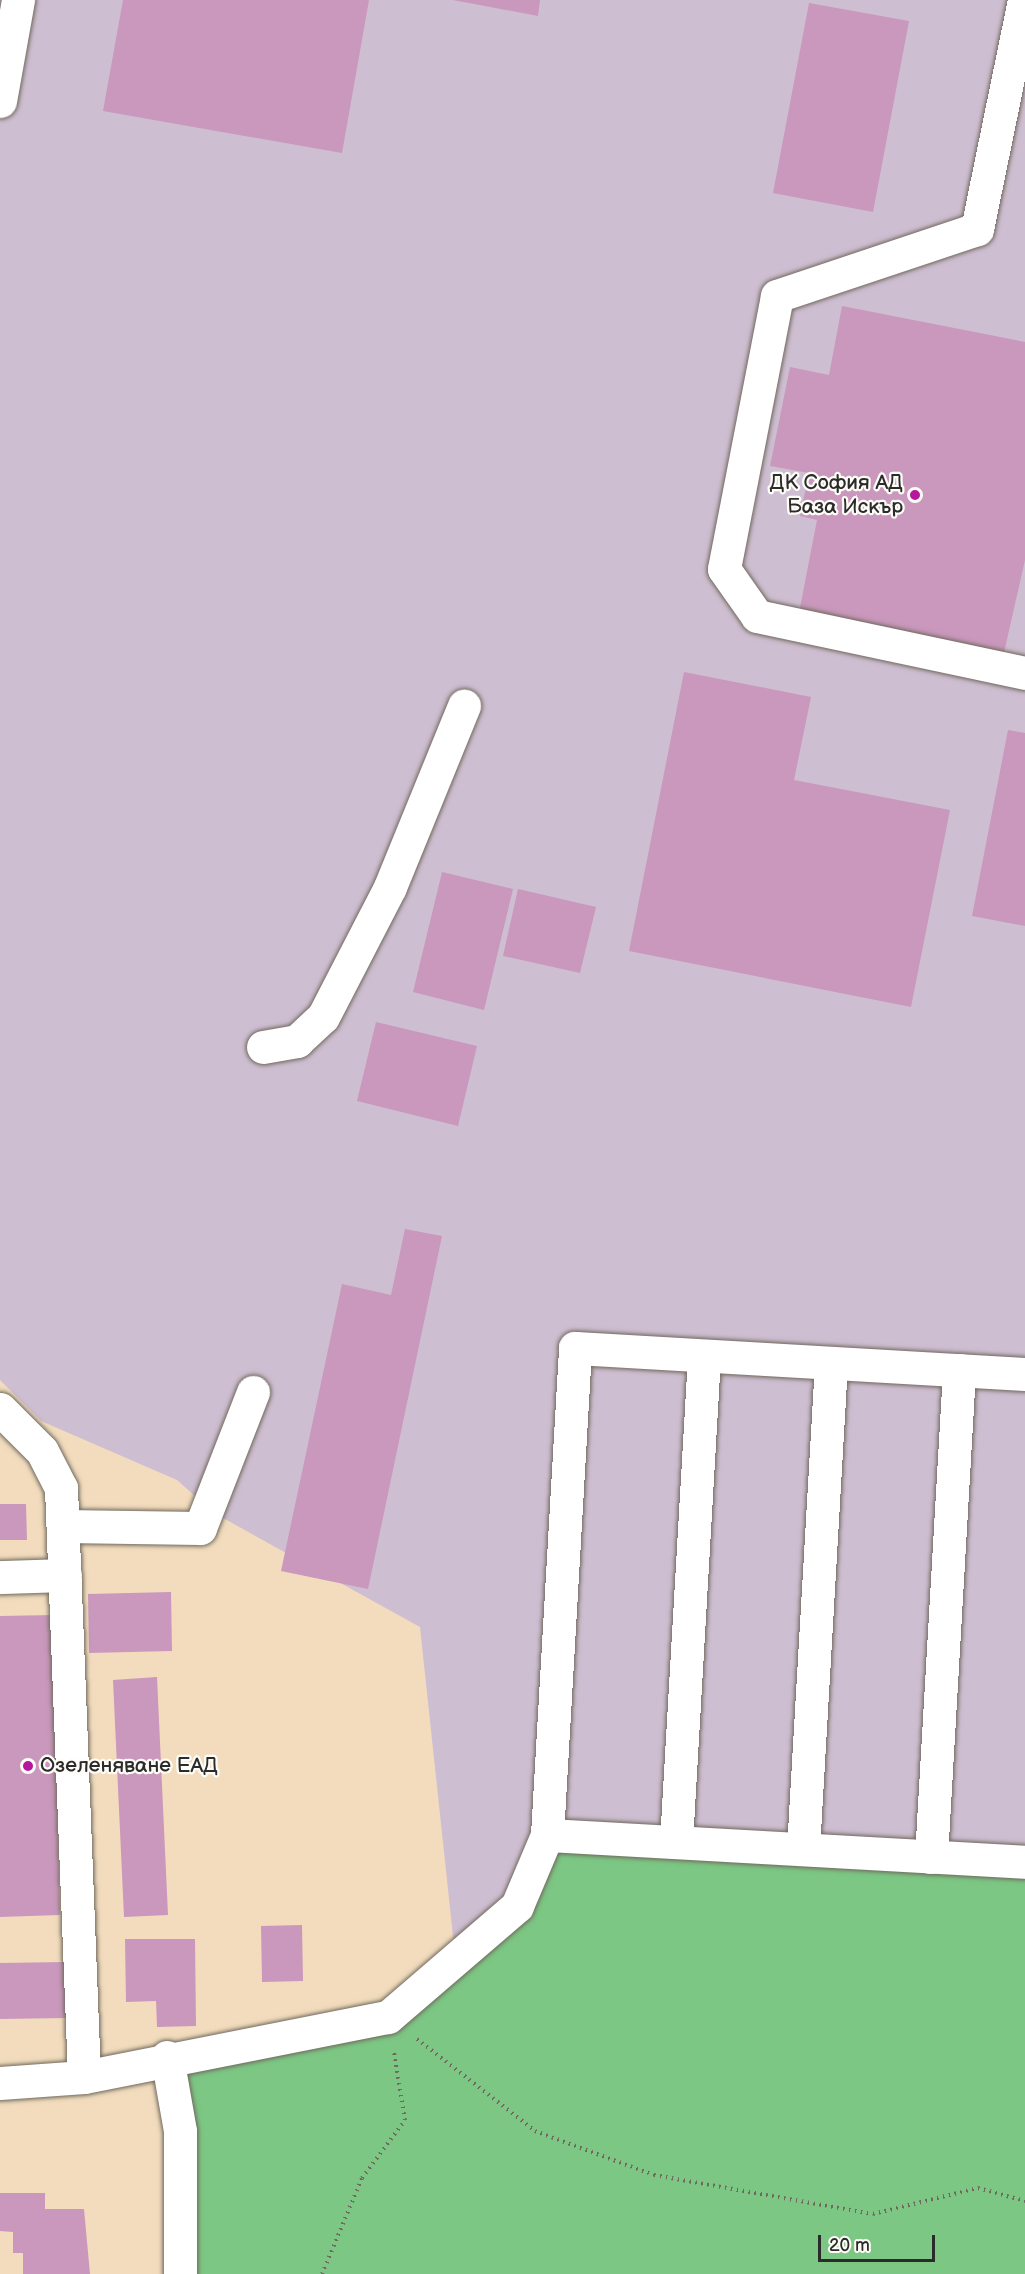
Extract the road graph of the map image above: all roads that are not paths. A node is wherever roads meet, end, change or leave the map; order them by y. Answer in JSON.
{"nodes":[{"id":1,"x":18,"y":0,"type":"edge"},
{"id":2,"x":1024,"y":0,"type":"edge"},
{"id":3,"x":0,"y":101,"type":"edge"},
{"id":4,"x":1025,"y":673,"type":"edge"},
{"id":5,"x":464,"y":706,"type":"dead end"},
{"id":6,"x":263,"y":1047,"type":"dead end"},
{"id":7,"x":704,"y":1356,"type":"junction"},
{"id":8,"x":831,"y":1363,"type":"junction"},
{"id":9,"x":959,"y":1370,"type":"junction"},
{"id":10,"x":1025,"y":1374,"type":"edge"},
{"id":11,"x":253,"y":1392,"type":"dead end"},
{"id":12,"x":0,"y":1409,"type":"edge"},
{"id":13,"x":63,"y":1526,"type":"junction"},
{"id":14,"x":65,"y":1575,"type":"junction"},
{"id":15,"x":0,"y":1577,"type":"edge"},
{"id":16,"x":547,"y":1835,"type":"junction"},
{"id":17,"x":676,"y":1842,"type":"junction"},
{"id":18,"x":803,"y":1849,"type":"junction"},
{"id":19,"x":931,"y":1857,"type":"junction"},
{"id":20,"x":1025,"y":1862,"type":"edge"},
{"id":21,"x":167,"y":2057,"type":"junction"},
{"id":22,"x":84,"y":2077,"type":"junction"},
{"id":23,"x":0,"y":2083,"type":"edge"},
{"id":24,"x":180,"y":2274,"type":"edge"}],
"edges":[{"from":1,"to":3,"type":"street"},
{"from":2,"to":4,"type":"street"},
{"from":5,"to":6,"type":"street"},
{"from":7,"to":8,"type":"street"},
{"from":7,"to":16,"type":"street"},
{"from":7,"to":17,"type":"street"},
{"from":8,"to":9,"type":"street"},
{"from":8,"to":18,"type":"street"},
{"from":9,"to":10,"type":"street"},
{"from":9,"to":19,"type":"street"},
{"from":11,"to":13,"type":"street"},
{"from":12,"to":13,"type":"street"},
{"from":13,"to":14,"type":"street"},
{"from":14,"to":15,"type":"street"},
{"from":14,"to":22,"type":"street"},
{"from":16,"to":17,"type":"street"},
{"from":16,"to":21,"type":"street"},
{"from":17,"to":18,"type":"street"},
{"from":18,"to":19,"type":"street"},
{"from":19,"to":20,"type":"street"},
{"from":21,"to":22,"type":"street"},
{"from":21,"to":24,"type":"street"},
{"from":22,"to":23,"type":"street"}]}
